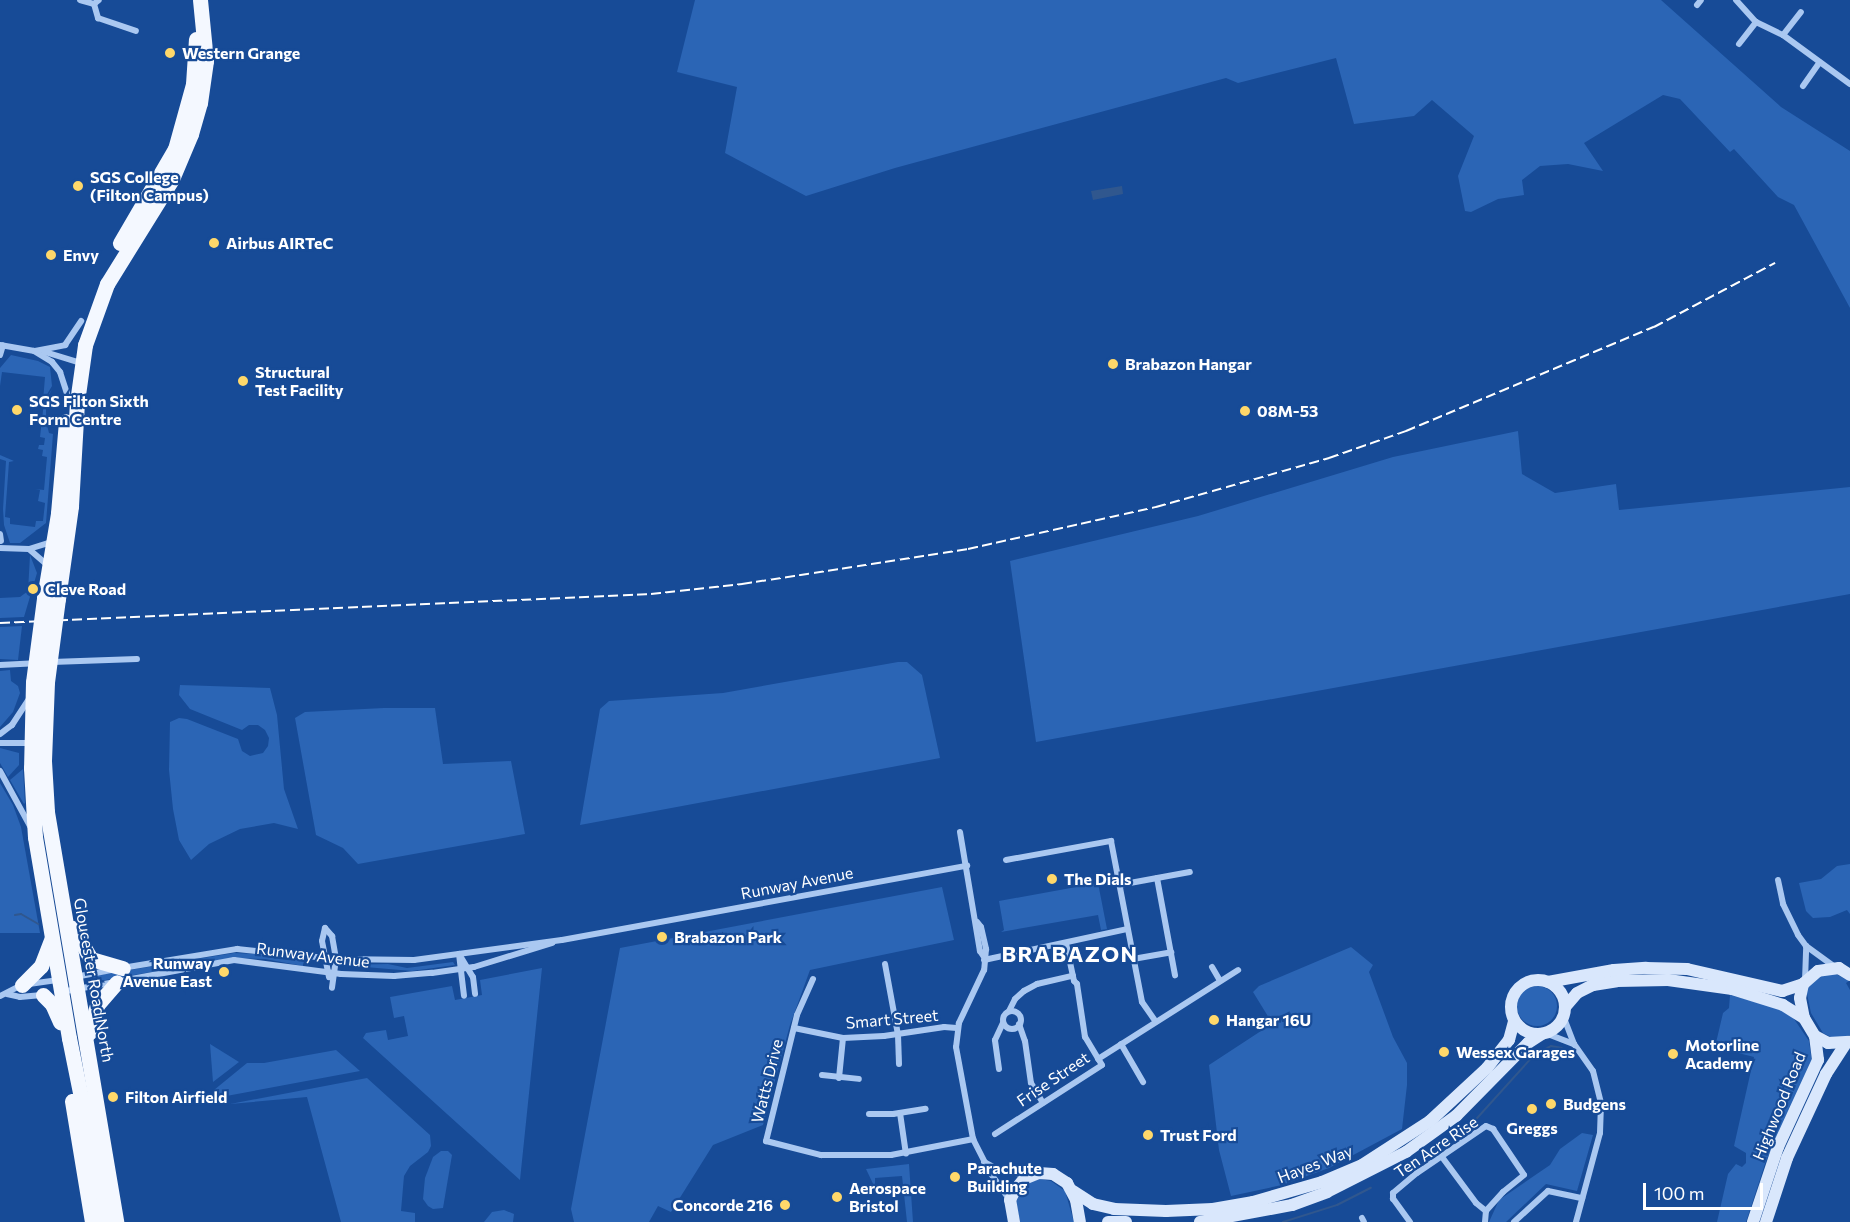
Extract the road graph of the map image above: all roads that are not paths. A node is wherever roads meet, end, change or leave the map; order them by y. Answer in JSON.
{"nodes":[{"id":1,"x":80,"y":0,"type":"edge"},
{"id":2,"x":190,"y":0,"type":"edge"},
{"id":3,"x":200,"y":0,"type":"edge"},
{"id":4,"x":1736,"y":0,"type":"edge"},
{"id":5,"x":96,"y":2,"type":"edge"},
{"id":6,"x":1801,"y":12,"type":"dead end"},
{"id":7,"x":1790,"y":13,"type":"dead end"},
{"id":8,"x":1796,"y":18,"type":"junction"},
{"id":9,"x":1756,"y":22,"type":"junction"},
{"id":10,"x":136,"y":31,"type":"dead end"},
{"id":11,"x":1784,"y":35,"type":"junction"},
{"id":12,"x":1741,"y":40,"type":"dead end"},
{"id":13,"x":1820,"y":62,"type":"junction"},
{"id":14,"x":1807,"y":80,"type":"junction"},
{"id":15,"x":1850,"y":84,"type":"edge"},
{"id":16,"x":1815,"y":85,"type":"dead end"},
{"id":17,"x":1803,"y":86,"type":"dead end"},
{"id":18,"x":81,"y":321,"type":"junction"},
{"id":19,"x":2,"y":345,"type":"edge"},
{"id":20,"x":37,"y":351,"type":"junction"},
{"id":21,"x":0,"y":355,"type":"edge"},
{"id":22,"x":77,"y":362,"type":"junction"},
{"id":23,"x":68,"y":397,"type":"junction"},
{"id":24,"x":0,"y":541,"type":"edge"},
{"id":25,"x":60,"y":541,"type":"junction"},
{"id":26,"x":29,"y":549,"type":"junction"},
{"id":27,"x":49,"y":568,"type":"junction"},
{"id":28,"x":51,"y":598,"type":"junction"},
{"id":29,"x":136,"y":660,"type":"dead end"},
{"id":30,"x":0,"y":665,"type":"edge"},
{"id":31,"x":37,"y":686,"type":"junction"},
{"id":32,"x":0,"y":734,"type":"edge"},
{"id":33,"x":0,"y":743,"type":"edge"},
{"id":34,"x":37,"y":743,"type":"junction"},
{"id":35,"x":0,"y":771,"type":"edge"},
{"id":36,"x":960,"y":832,"type":"dead end"},
{"id":37,"x":34,"y":837,"type":"junction"},
{"id":38,"x":1006,"y":860,"type":"dead end"},
{"id":39,"x":967,"y":866,"type":"junction"},
{"id":40,"x":1190,"y":872,"type":"dead end"},
{"id":41,"x":1157,"y":878,"type":"junction"},
{"id":42,"x":1778,"y":880,"type":"dead end"},
{"id":43,"x":1119,"y":885,"type":"junction"},
{"id":44,"x":64,"y":909,"type":"junction"},
{"id":45,"x":1126,"y":929,"type":"junction"},
{"id":46,"x":51,"y":940,"type":"junction"},
{"id":47,"x":562,"y":940,"type":"junction"},
{"id":48,"x":1066,"y":944,"type":"junction"},
{"id":49,"x":1806,"y":946,"type":"junction"},
{"id":50,"x":1171,"y":952,"type":"junction"},
{"id":51,"x":459,"y":954,"type":"junction"},
{"id":52,"x":325,"y":958,"type":"junction"},
{"id":53,"x":984,"y":958,"type":"junction"},
{"id":54,"x":336,"y":959,"type":"junction"},
{"id":55,"x":1133,"y":959,"type":"junction"},
{"id":56,"x":885,"y":964,"type":"dead end"},
{"id":57,"x":1212,"y":967,"type":"dead end"},
{"id":58,"x":469,"y":968,"type":"junction"},
{"id":59,"x":459,"y":969,"type":"junction"},
{"id":60,"x":1238,"y":970,"type":"dead end"},
{"id":61,"x":1846,"y":971,"type":"edge"},
{"id":62,"x":332,"y":974,"type":"junction"},
{"id":63,"x":120,"y":975,"type":"junction"},
{"id":64,"x":1175,"y":975,"type":"dead end"},
{"id":65,"x":1072,"y":976,"type":"junction"},
{"id":66,"x":813,"y":979,"type":"dead end"},
{"id":67,"x":1220,"y":981,"type":"junction"},
{"id":68,"x":1548,"y":982,"type":"junction"},
{"id":69,"x":1804,"y":982,"type":"junction"},
{"id":70,"x":22,"y":985,"type":"junction"},
{"id":71,"x":69,"y":986,"type":"junction"},
{"id":72,"x":475,"y":994,"type":"dead end"},
{"id":73,"x":4,"y":995,"type":"edge"},
{"id":74,"x":43,"y":995,"type":"junction"},
{"id":75,"x":464,"y":996,"type":"dead end"},
{"id":76,"x":1009,"y":1011,"type":"junction"},
{"id":77,"x":1565,"y":1012,"type":"junction"},
{"id":78,"x":1804,"y":1018,"type":"junction"},
{"id":79,"x":1514,"y":1021,"type":"junction"},
{"id":80,"x":1156,"y":1022,"type":"junction"},
{"id":81,"x":1003,"y":1023,"type":"junction"},
{"id":82,"x":1019,"y":1024,"type":"junction"},
{"id":83,"x":794,"y":1028,"type":"junction"},
{"id":84,"x":957,"y":1028,"type":"junction"},
{"id":85,"x":1544,"y":1033,"type":"junction"},
{"id":86,"x":897,"y":1035,"type":"junction"},
{"id":87,"x":1815,"y":1036,"type":"junction"},
{"id":88,"x":843,"y":1038,"type":"junction"},
{"id":89,"x":87,"y":1041,"type":"junction"},
{"id":90,"x":1848,"y":1042,"type":"edge"},
{"id":91,"x":70,"y":1044,"type":"junction"},
{"id":92,"x":1121,"y":1044,"type":"junction"},
{"id":93,"x":1574,"y":1044,"type":"junction"},
{"id":94,"x":1098,"y":1059,"type":"junction"},
{"id":95,"x":899,"y":1064,"type":"dead end"},
{"id":96,"x":999,"y":1069,"type":"dead end"},
{"id":97,"x":822,"y":1075,"type":"dead end"},
{"id":98,"x":839,"y":1078,"type":"junction"},
{"id":99,"x":859,"y":1079,"type":"dead end"},
{"id":100,"x":1143,"y":1082,"type":"dead end"},
{"id":101,"x":1043,"y":1102,"type":"junction"},
{"id":102,"x":926,"y":1109,"type":"dead end"},
{"id":103,"x":900,"y":1113,"type":"junction"},
{"id":104,"x":869,"y":1114,"type":"dead end"},
{"id":105,"x":99,"y":1116,"type":"junction"},
{"id":106,"x":994,"y":1134,"type":"dead end"},
{"id":107,"x":973,"y":1139,"type":"junction"},
{"id":108,"x":906,"y":1154,"type":"junction"},
{"id":109,"x":1442,"y":1157,"type":"junction"},
{"id":110,"x":984,"y":1161,"type":"junction"},
{"id":111,"x":1034,"y":1174,"type":"junction"},
{"id":112,"x":1073,"y":1191,"type":"junction"},
{"id":113,"x":1582,"y":1198,"type":"junction"},
{"id":114,"x":1486,"y":1211,"type":"junction"},
{"id":115,"x":1010,"y":1214,"type":"edge"},
{"id":116,"x":92,"y":1222,"type":"edge"},
{"id":117,"x":106,"y":1222,"type":"edge"},
{"id":118,"x":116,"y":1222,"type":"edge"},
{"id":119,"x":123,"y":1222,"type":"edge"},
{"id":120,"x":1080,"y":1222,"type":"edge"},
{"id":121,"x":1108,"y":1222,"type":"edge"},
{"id":122,"x":1126,"y":1222,"type":"edge"},
{"id":123,"x":1200,"y":1222,"type":"edge"},
{"id":124,"x":1410,"y":1222,"type":"edge"},
{"id":125,"x":1485,"y":1222,"type":"edge"},
{"id":126,"x":1514,"y":1222,"type":"edge"},
{"id":127,"x":1576,"y":1222,"type":"edge"},
{"id":128,"x":1753,"y":1222,"type":"edge"},
{"id":129,"x":1766,"y":1222,"type":"edge"}],
"edges":[{"from":1,"to":5,"type":"street"},
{"from":2,"to":18,"type":"main road"},
{"from":3,"to":22,"type":"main road"},
{"from":4,"to":9,"type":"street"},
{"from":5,"to":10,"type":"street"},
{"from":6,"to":8,"type":"street"},
{"from":7,"to":8,"type":"street"},
{"from":8,"to":11,"type":"street"},
{"from":9,"to":11,"type":"street"},
{"from":9,"to":12,"type":"street"},
{"from":11,"to":13,"type":"street"},
{"from":13,"to":14,"type":"street"},
{"from":13,"to":15,"type":"street"},
{"from":14,"to":16,"type":"street"},
{"from":14,"to":17,"type":"street"},
{"from":18,"to":20,"type":"street"},
{"from":18,"to":22,"type":"main road"},
{"from":19,"to":20,"type":"street"},
{"from":19,"to":21,"type":"street"},
{"from":20,"to":22,"type":"street"},
{"from":20,"to":23,"type":"street"},
{"from":22,"to":23,"type":"main road"},
{"from":22,"to":25,"type":"main road"},
{"from":23,"to":25,"type":"main road"},
{"from":24,"to":26,"type":"street"},
{"from":25,"to":26,"type":"street"},
{"from":25,"to":27,"type":"main road"},
{"from":25,"to":28,"type":"main road"},
{"from":26,"to":27,"type":"street"},
{"from":27,"to":28,"type":"main road"},
{"from":28,"to":31,"type":"main road","bridge":true},
{"from":29,"to":30,"type":"street"},
{"from":31,"to":32,"type":"street"},
{"from":31,"to":34,"type":"main road"},
{"from":33,"to":34,"type":"street"},
{"from":34,"to":37,"type":"main road","name":"Gloucester Road North"},
{"from":34,"to":44,"type":"main road","name":"Gloucester Road North"},
{"from":35,"to":37,"type":"street"},
{"from":36,"to":39,"type":"street"},
{"from":37,"to":46,"type":"main road","name":"Gloucester Road North"},
{"from":38,"to":43,"type":"street"},
{"from":39,"to":47,"type":"street","name":"Runway Avenue"},
{"from":39,"to":53,"type":"street"},
{"from":40,"to":41,"type":"street"},
{"from":41,"to":43,"type":"street"},
{"from":41,"to":50,"type":"street"},
{"from":42,"to":49,"type":"street"},
{"from":43,"to":45,"type":"street"},
{"from":44,"to":63,"type":"main road"},
{"from":44,"to":71,"type":"main road","name":"Gloucester Road North"},
{"from":45,"to":48,"type":"street"},
{"from":45,"to":55,"type":"street"},
{"from":46,"to":70,"type":"main road"},
{"from":46,"to":71,"type":"main road","name":"Gloucester Road North"},
{"from":47,"to":51,"type":"street","name":"Runway Avenue"},
{"from":47,"to":58,"type":"street","name":"Runway Avenue"},
{"from":48,"to":53,"type":"street"},
{"from":48,"to":65,"type":"street"},
{"from":49,"to":61,"type":"street"},
{"from":49,"to":69,"type":"street"},
{"from":50,"to":55,"type":"street"},
{"from":50,"to":64,"type":"street"},
{"from":51,"to":54,"type":"street","name":"Runway Avenue"},
{"from":51,"to":58,"type":"street"},
{"from":51,"to":59,"type":"street"},
{"from":52,"to":54,"type":"street","name":"Runway Avenue"},
{"from":52,"to":54,"type":"street"},
{"from":52,"to":62,"type":"street"},
{"from":52,"to":63,"type":"street","name":"Runway Avenue"},
{"from":53,"to":84,"type":"street"},
{"from":54,"to":62,"type":"street"},
{"from":55,"to":80,"type":"street"},
{"from":56,"to":86,"type":"street"},
{"from":57,"to":67,"type":"street"},
{"from":58,"to":59,"type":"street","name":"Runway Avenue"},
{"from":58,"to":72,"type":"street"},
{"from":59,"to":62,"type":"street","name":"Runway Avenue"},
{"from":59,"to":75,"type":"street"},
{"from":60,"to":67,"type":"street","name":"Frise Street"},
{"from":61,"to":69,"type":"street"},
{"from":62,"to":63,"type":"street","name":"Runway Avenue"},
{"from":63,"to":71,"type":"street","name":"Runway Avenue"},
{"from":63,"to":71,"type":"street","name":"Runway Avenue"},
{"from":63,"to":89,"type":"main road"},
{"from":65,"to":76,"type":"street"},
{"from":65,"to":94,"type":"street"},
{"from":66,"to":83,"type":"street","name":"Watts Drive"},
{"from":67,"to":80,"type":"street","name":"Frise Street"},
{"from":68,"to":69,"type":"street"},
{"from":68,"to":77,"type":"street"},
{"from":68,"to":79,"type":"street"},
{"from":69,"to":78,"type":"street"},
{"from":70,"to":71,"type":"street"},
{"from":70,"to":73,"type":"street"},
{"from":71,"to":74,"type":"street"},
{"from":71,"to":89,"type":"main road","name":"Gloucester Road North"},
{"from":71,"to":91,"type":"main road"},
{"from":73,"to":74,"type":"street"},
{"from":74,"to":91,"type":"main road"},
{"from":76,"to":81,"type":"street"},
{"from":76,"to":82,"type":"street"},
{"from":77,"to":78,"type":"street"},
{"from":77,"to":85,"type":"street"},
{"from":77,"to":93,"type":"street"},
{"from":78,"to":87,"type":"street"},
{"from":79,"to":85,"type":"street"},
{"from":79,"to":112,"type":"street","name":"Hayes Way"},
{"from":80,"to":92,"type":"street","name":"Frise Street"},
{"from":81,"to":82,"type":"street"},
{"from":81,"to":96,"type":"street"},
{"from":82,"to":101,"type":"street"},
{"from":83,"to":88,"type":"street","name":"Smart Street"},
{"from":83,"to":108,"type":"street","name":"Watts Drive"},
{"from":84,"to":86,"type":"street","name":"Smart Street"},
{"from":84,"to":107,"type":"street"},
{"from":85,"to":93,"type":"street"},
{"from":85,"to":123,"type":"street","name":"Hayes Way"},
{"from":86,"to":88,"type":"street","name":"Smart Street"},
{"from":86,"to":95,"type":"street"},
{"from":87,"to":90,"type":"street"},
{"from":87,"to":128,"type":"street","name":"Highwood Road"},
{"from":88,"to":98,"type":"street"},
{"from":89,"to":105,"type":"main road","name":"Gloucester Road North"},
{"from":90,"to":129,"type":"street","name":"Highwood Road"},
{"from":91,"to":116,"type":"main road"},
{"from":91,"to":117,"type":"main road","name":"Gloucester Road North"},
{"from":92,"to":94,"type":"street","name":"Frise Street"},
{"from":92,"to":100,"type":"street"},
{"from":93,"to":113,"type":"street"},
{"from":94,"to":101,"type":"street","name":"Frise Street"},
{"from":97,"to":98,"type":"street"},
{"from":98,"to":99,"type":"street"},
{"from":101,"to":106,"type":"street","name":"Frise Street"},
{"from":102,"to":103,"type":"street"},
{"from":103,"to":104,"type":"street"},
{"from":103,"to":108,"type":"street"},
{"from":105,"to":118,"type":"main road","name":"Gloucester Road North"},
{"from":105,"to":119,"type":"main road"},
{"from":107,"to":108,"type":"street"},
{"from":107,"to":110,"type":"street"},
{"from":109,"to":114,"type":"street"},
{"from":109,"to":114,"type":"street","name":"Ten Acre Rise"},
{"from":109,"to":124,"type":"street","name":"Ten Acre Rise"},
{"from":110,"to":111,"type":"street"},
{"from":110,"to":115,"type":"street"},
{"from":111,"to":112,"type":"street","name":"Hayes Way"},
{"from":111,"to":115,"type":"street"},
{"from":112,"to":120,"type":"street"},
{"from":113,"to":126,"type":"street"},
{"from":113,"to":127,"type":"street"},
{"from":114,"to":125,"type":"street"},
{"from":121,"to":122,"type":"street"}]}
